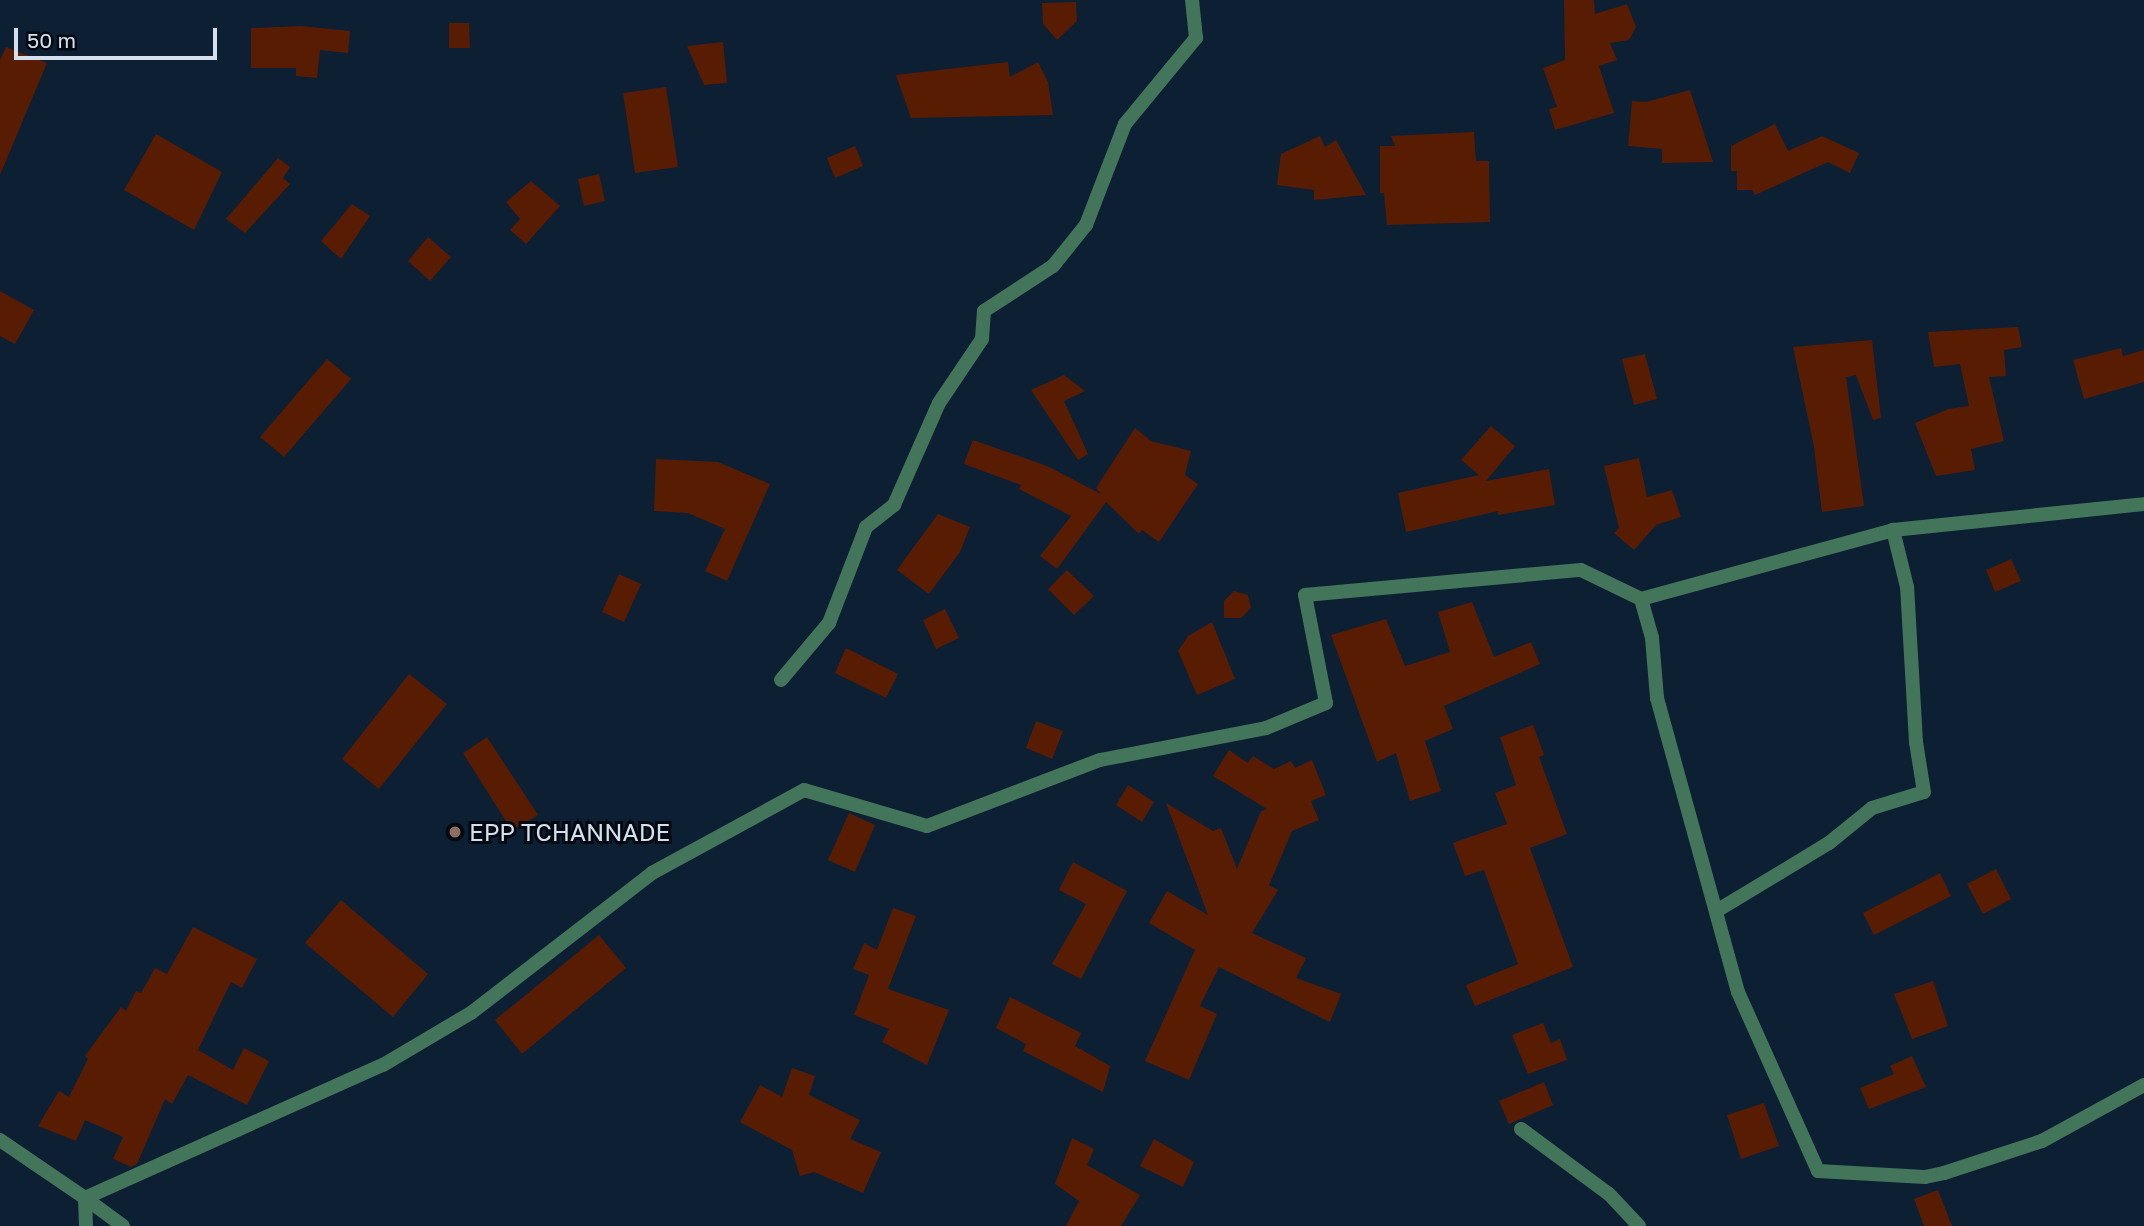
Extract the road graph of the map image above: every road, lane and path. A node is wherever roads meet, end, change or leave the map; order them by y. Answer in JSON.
{"nodes":[{"id":1,"x":1192,"y":0,"type":"edge"},
{"id":2,"x":2144,"y":504,"type":"edge"},
{"id":3,"x":1893,"y":530,"type":"junction"},
{"id":4,"x":1641,"y":599,"type":"junction"},
{"id":5,"x":781,"y":680,"type":"dead end"},
{"id":6,"x":1718,"y":910,"type":"junction"},
{"id":7,"x":2144,"y":1085,"type":"edge"},
{"id":8,"x":1521,"y":1129,"type":"dead end"},
{"id":9,"x":0,"y":1140,"type":"edge"},
{"id":10,"x":85,"y":1198,"type":"junction"},
{"id":11,"x":86,"y":1226,"type":"edge"},
{"id":12,"x":124,"y":1226,"type":"edge"},
{"id":13,"x":1639,"y":1226,"type":"edge"}],
"edges":[{"from":1,"to":5,"type":"street"},
{"from":2,"to":3,"type":"street"},
{"from":3,"to":4,"type":"street"},
{"from":3,"to":6,"type":"street"},
{"from":4,"to":6,"type":"street"},
{"from":4,"to":10,"type":"street"},
{"from":6,"to":7,"type":"street"},
{"from":8,"to":13,"type":"street"},
{"from":9,"to":10,"type":"street"},
{"from":10,"to":11,"type":"street"},
{"from":10,"to":12,"type":"street"}]}
